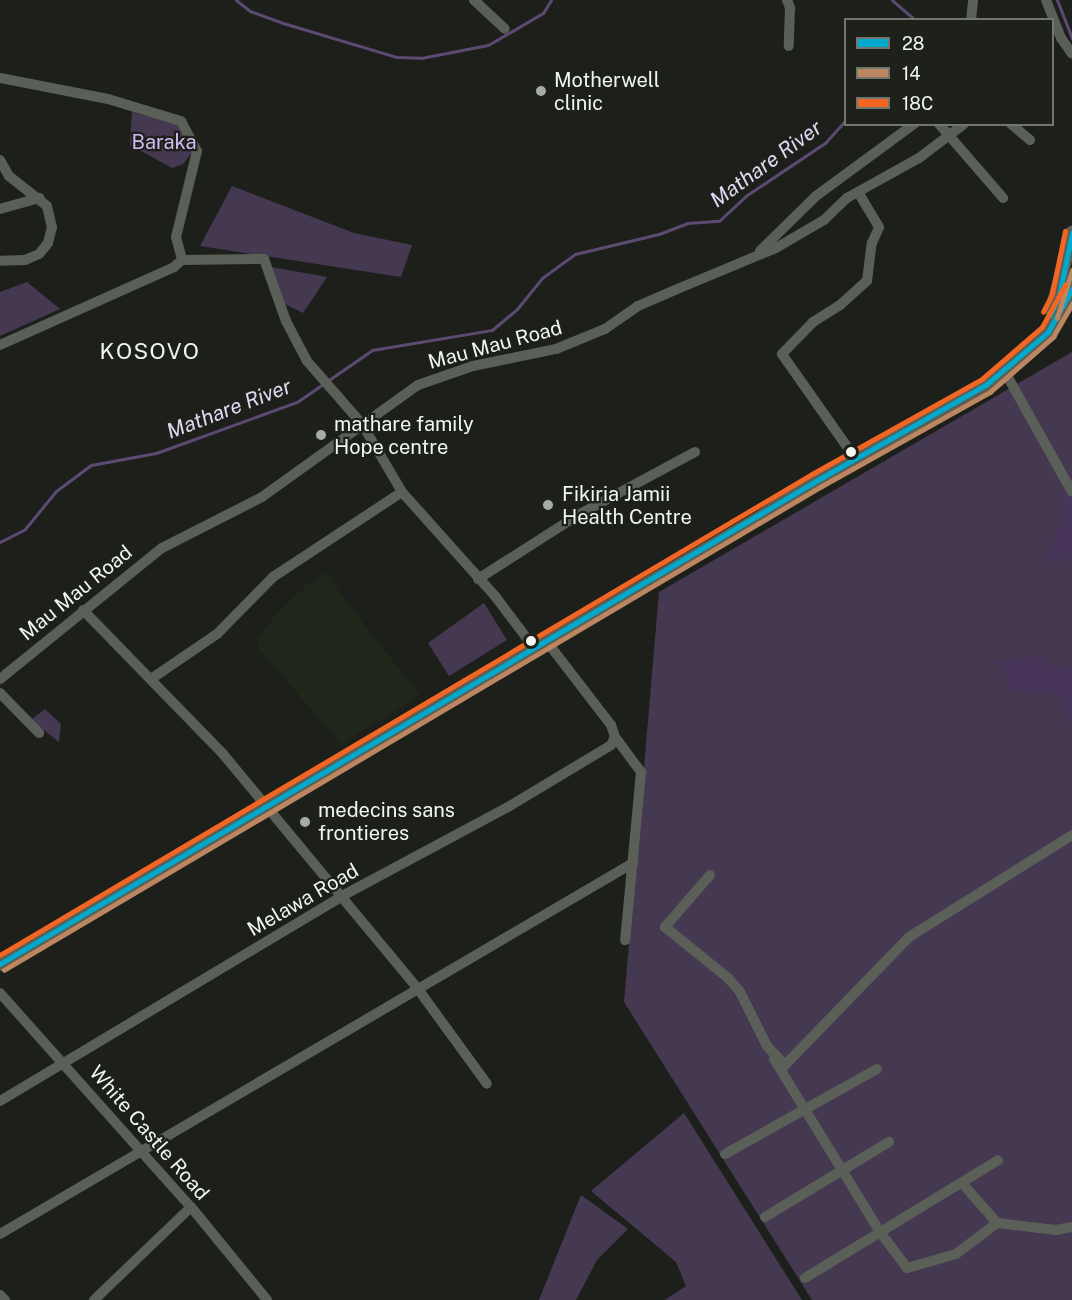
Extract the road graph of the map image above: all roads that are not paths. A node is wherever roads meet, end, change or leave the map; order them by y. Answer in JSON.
{"nodes":[{"id":1,"x":474,"y":0,"type":"edge"},
{"id":2,"x":787,"y":0,"type":"edge"},
{"id":3,"x":973,"y":0,"type":"edge"},
{"id":4,"x":1046,"y":0,"type":"edge"},
{"id":5,"x":971,"y":18,"type":"edge"},
{"id":6,"x":1051,"y":18,"type":"edge"},
{"id":7,"x":505,"y":29,"type":"dead end"},
{"id":8,"x":1057,"y":41,"type":"edge"},
{"id":9,"x":789,"y":46,"type":"dead end"},
{"id":10,"x":1072,"y":54,"type":"edge"},
{"id":11,"x":0,"y":78,"type":"edge"},
{"id":12,"x":911,"y":126,"type":"edge"},
{"id":13,"x":941,"y":126,"type":"edge"},
{"id":14,"x":962,"y":126,"type":"edge"},
{"id":15,"x":1013,"y":126,"type":"edge"},
{"id":16,"x":950,"y":136,"type":"junction"},
{"id":17,"x":1030,"y":140,"type":"dead end"},
{"id":18,"x":0,"y":160,"type":"edge"},
{"id":19,"x":858,"y":192,"type":"junction"},
{"id":20,"x":39,"y":198,"type":"junction"},
{"id":21,"x":1003,"y":198,"type":"dead end"},
{"id":22,"x":0,"y":209,"type":"edge"},
{"id":23,"x":1072,"y":233,"type":"edge"},
{"id":24,"x":755,"y":255,"type":"junction"},
{"id":25,"x":182,"y":260,"type":"junction"},
{"id":26,"x":0,"y":261,"type":"edge"},
{"id":27,"x":1072,"y":289,"type":"edge"},
{"id":28,"x":0,"y":345,"type":"edge"},
{"id":29,"x":1029,"y":351,"type":"junction"},
{"id":30,"x":1005,"y":372,"type":"junction"},
{"id":31,"x":362,"y":424,"type":"junction"},
{"id":32,"x":695,"y":452,"type":"dead end"},
{"id":33,"x":855,"y":458,"type":"junction"},
{"id":34,"x":402,"y":492,"type":"junction"},
{"id":35,"x":1072,"y":492,"type":"edge"},
{"id":36,"x":478,"y":579,"type":"junction"},
{"id":37,"x":83,"y":610,"type":"junction"},
{"id":38,"x":541,"y":645,"type":"junction"},
{"id":39,"x":0,"y":680,"type":"edge"},
{"id":40,"x":151,"y":680,"type":"junction"},
{"id":41,"x":0,"y":693,"type":"edge"},
{"id":42,"x":39,"y":733,"type":"dead end"},
{"id":43,"x":615,"y":737,"type":"junction"},
{"id":44,"x":267,"y":807,"type":"junction"},
{"id":45,"x":1072,"y":835,"type":"edge"},
{"id":46,"x":633,"y":863,"type":"junction"},
{"id":47,"x":710,"y":875,"type":"dead end"},
{"id":48,"x":342,"y":896,"type":"junction"},
{"id":49,"x":625,"y":940,"type":"dead end"},
{"id":50,"x":0,"y":964,"type":"edge"},
{"id":51,"x":418,"y":989,"type":"junction"},
{"id":52,"x":0,"y":993,"type":"edge"},
{"id":53,"x":767,"y":1046,"type":"junction"},
{"id":54,"x":63,"y":1063,"type":"junction"},
{"id":55,"x":876,"y":1069,"type":"dead end"},
{"id":56,"x":487,"y":1084,"type":"dead end"},
{"id":57,"x":0,"y":1101,"type":"edge"},
{"id":58,"x":804,"y":1113,"type":"junction"},
{"id":59,"x":889,"y":1142,"type":"dead end"},
{"id":60,"x":140,"y":1150,"type":"junction"},
{"id":61,"x":725,"y":1154,"type":"dead end"},
{"id":62,"x":998,"y":1160,"type":"dead end"},
{"id":63,"x":841,"y":1170,"type":"junction"},
{"id":64,"x":962,"y":1183,"type":"junction"},
{"id":65,"x":191,"y":1207,"type":"junction"},
{"id":66,"x":765,"y":1217,"type":"dead end"},
{"id":67,"x":997,"y":1223,"type":"junction"},
{"id":68,"x":1072,"y":1227,"type":"edge"},
{"id":69,"x":880,"y":1232,"type":"junction"},
{"id":70,"x":0,"y":1234,"type":"edge"},
{"id":71,"x":805,"y":1278,"type":"dead end"},
{"id":72,"x":0,"y":1295,"type":"edge"},
{"id":73,"x":5,"y":1300,"type":"edge"},
{"id":74,"x":94,"y":1300,"type":"edge"},
{"id":75,"x":267,"y":1300,"type":"edge"}],
"edges":[{"from":1,"to":7,"type":"street"},
{"from":2,"to":9,"type":"street"},
{"from":3,"to":5,"type":"street"},
{"from":4,"to":6,"type":"street"},
{"from":8,"to":10,"type":"street"},
{"from":11,"to":25,"type":"street"},
{"from":12,"to":24,"type":"street"},
{"from":13,"to":16,"type":"street"},
{"from":14,"to":16,"type":"street","name":"Mau Mau Road"},
{"from":15,"to":17,"type":"street"},
{"from":16,"to":19,"type":"street","name":"Mau Mau Road"},
{"from":16,"to":21,"type":"street"},
{"from":18,"to":20,"type":"street"},
{"from":19,"to":24,"type":"street","name":"Mau Mau Road"},
{"from":19,"to":33,"type":"street"},
{"from":20,"to":22,"type":"street"},
{"from":20,"to":26,"type":"street"},
{"from":23,"to":29,"type":"main road"},
{"from":24,"to":31,"type":"street","name":"Mau Mau Road"},
{"from":25,"to":28,"type":"street"},
{"from":25,"to":31,"type":"street"},
{"from":27,"to":29,"type":"main road"},
{"from":29,"to":30,"type":"main road"},
{"from":30,"to":33,"type":"main road"},
{"from":30,"to":35,"type":"street"},
{"from":31,"to":34,"type":"street"},
{"from":31,"to":37,"type":"street","name":"Mau Mau Road"},
{"from":32,"to":36,"type":"street"},
{"from":33,"to":38,"type":"main road"},
{"from":34,"to":36,"type":"street"},
{"from":34,"to":40,"type":"street"},
{"from":36,"to":38,"type":"street"},
{"from":37,"to":39,"type":"street","name":"Mau Mau Road"},
{"from":37,"to":40,"type":"street"},
{"from":38,"to":43,"type":"street"},
{"from":38,"to":44,"type":"main road"},
{"from":40,"to":44,"type":"street"},
{"from":41,"to":42,"type":"street"},
{"from":43,"to":46,"type":"street"},
{"from":43,"to":48,"type":"street","name":"Melawa Road"},
{"from":44,"to":48,"type":"street"},
{"from":44,"to":50,"type":"main road"},
{"from":45,"to":53,"type":"street"},
{"from":46,"to":49,"type":"street"},
{"from":46,"to":51,"type":"street"},
{"from":47,"to":53,"type":"street"},
{"from":48,"to":51,"type":"street"},
{"from":48,"to":54,"type":"street","name":"Melawa Road"},
{"from":51,"to":56,"type":"street"},
{"from":51,"to":60,"type":"street"},
{"from":52,"to":54,"type":"street","name":"White Castle Road"},
{"from":53,"to":58,"type":"street"},
{"from":54,"to":57,"type":"street","name":"Melawa Road"},
{"from":54,"to":60,"type":"street","name":"White Castle Road"},
{"from":55,"to":58,"type":"street"},
{"from":58,"to":61,"type":"street"},
{"from":58,"to":63,"type":"street"},
{"from":59,"to":63,"type":"street"},
{"from":60,"to":65,"type":"street","name":"White Castle Road"},
{"from":60,"to":70,"type":"street"},
{"from":62,"to":64,"type":"street"},
{"from":63,"to":66,"type":"street"},
{"from":63,"to":69,"type":"street"},
{"from":64,"to":67,"type":"street"},
{"from":64,"to":69,"type":"street"},
{"from":65,"to":74,"type":"street"},
{"from":65,"to":75,"type":"street","name":"White Castle Road"},
{"from":67,"to":68,"type":"street"},
{"from":67,"to":69,"type":"street"},
{"from":69,"to":71,"type":"street"},
{"from":72,"to":73,"type":"street"}]}
